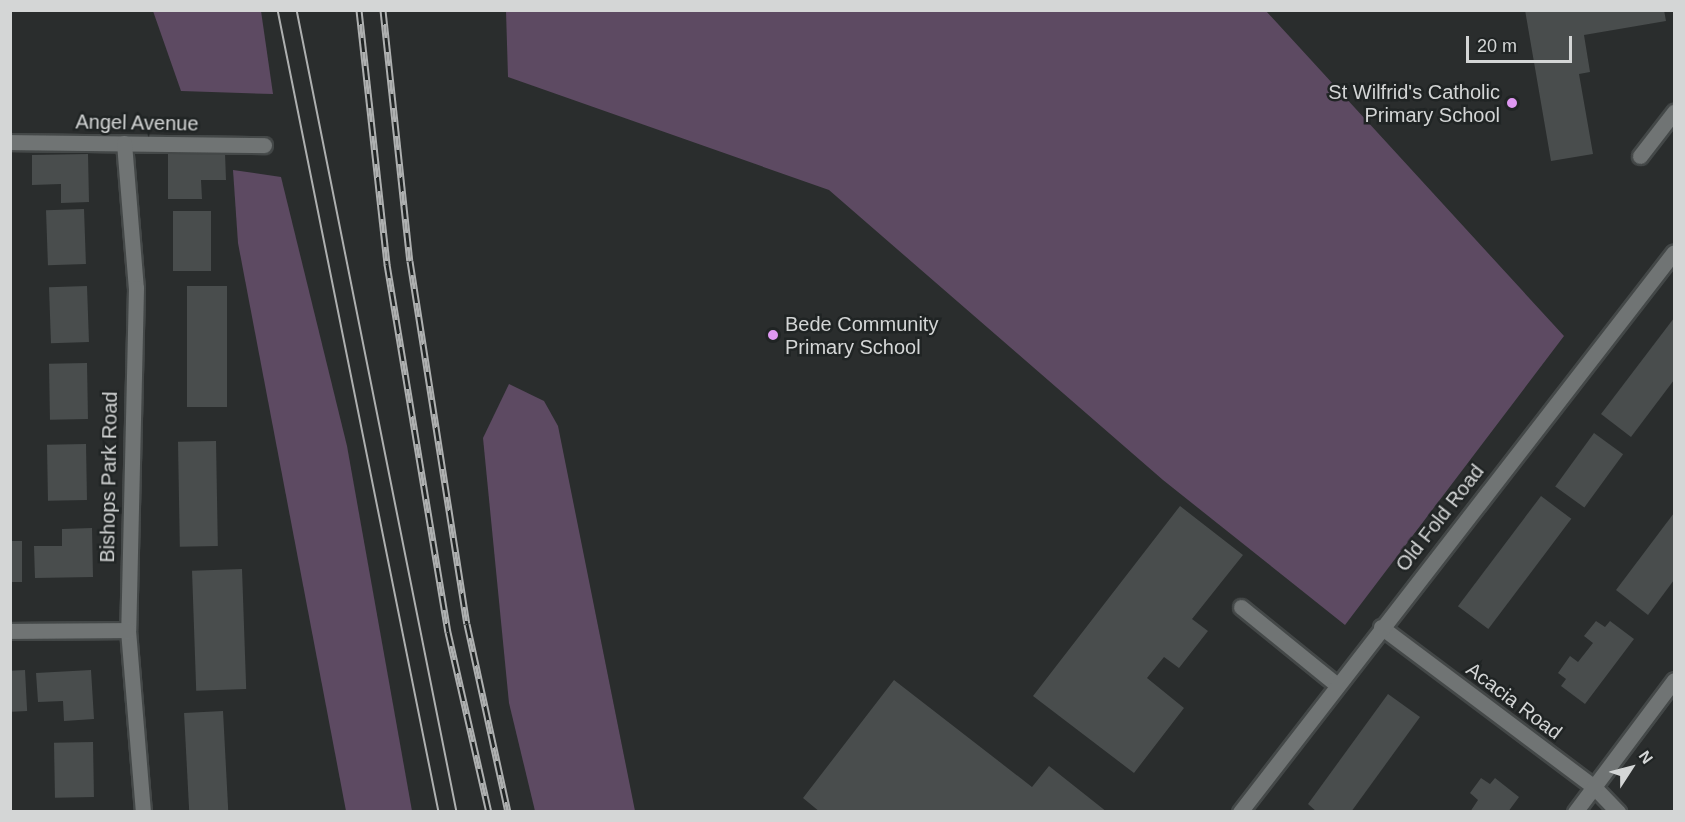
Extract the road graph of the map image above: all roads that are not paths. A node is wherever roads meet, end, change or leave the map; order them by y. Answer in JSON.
{"nodes":[{"id":1,"x":1674,"y":112,"type":"edge"},
{"id":2,"x":10,"y":142,"type":"edge"},
{"id":3,"x":124,"y":143,"type":"junction"},
{"id":4,"x":264,"y":145,"type":"dead end"},
{"id":5,"x":1640,"y":156,"type":"dead end"},
{"id":6,"x":1674,"y":252,"type":"edge"},
{"id":7,"x":1240,"y":607,"type":"dead end"},
{"id":8,"x":1381,"y":627,"type":"junction"},
{"id":9,"x":128,"y":630,"type":"junction"},
{"id":10,"x":10,"y":631,"type":"edge"},
{"id":11,"x":1674,"y":680,"type":"edge"},
{"id":12,"x":1337,"y":686,"type":"junction"},
{"id":13,"x":1594,"y":787,"type":"junction"},
{"id":14,"x":143,"y":812,"type":"edge"},
{"id":15,"x":1240,"y":812,"type":"edge"},
{"id":16,"x":1575,"y":812,"type":"edge"},
{"id":17,"x":1618,"y":812,"type":"edge"}],
"edges":[{"from":1,"to":5,"type":"street"},
{"from":2,"to":3,"type":"street","name":"Angel Avenue"},
{"from":3,"to":4,"type":"street","name":"Angel Avenue"},
{"from":3,"to":9,"type":"street","name":"Bishops Park Road"},
{"from":6,"to":8,"type":"street","name":"Old Fold Road"},
{"from":7,"to":12,"type":"street"},
{"from":8,"to":12,"type":"street","name":"Old Fold Road"},
{"from":8,"to":13,"type":"street","name":"Acacia Road"},
{"from":9,"to":10,"type":"street"},
{"from":9,"to":14,"type":"street","name":"Bishops Park Road"},
{"from":11,"to":13,"type":"street"},
{"from":12,"to":15,"type":"street","name":"Old Fold Road"},
{"from":13,"to":16,"type":"street"},
{"from":13,"to":17,"type":"street","name":"Acacia Road"}]}
